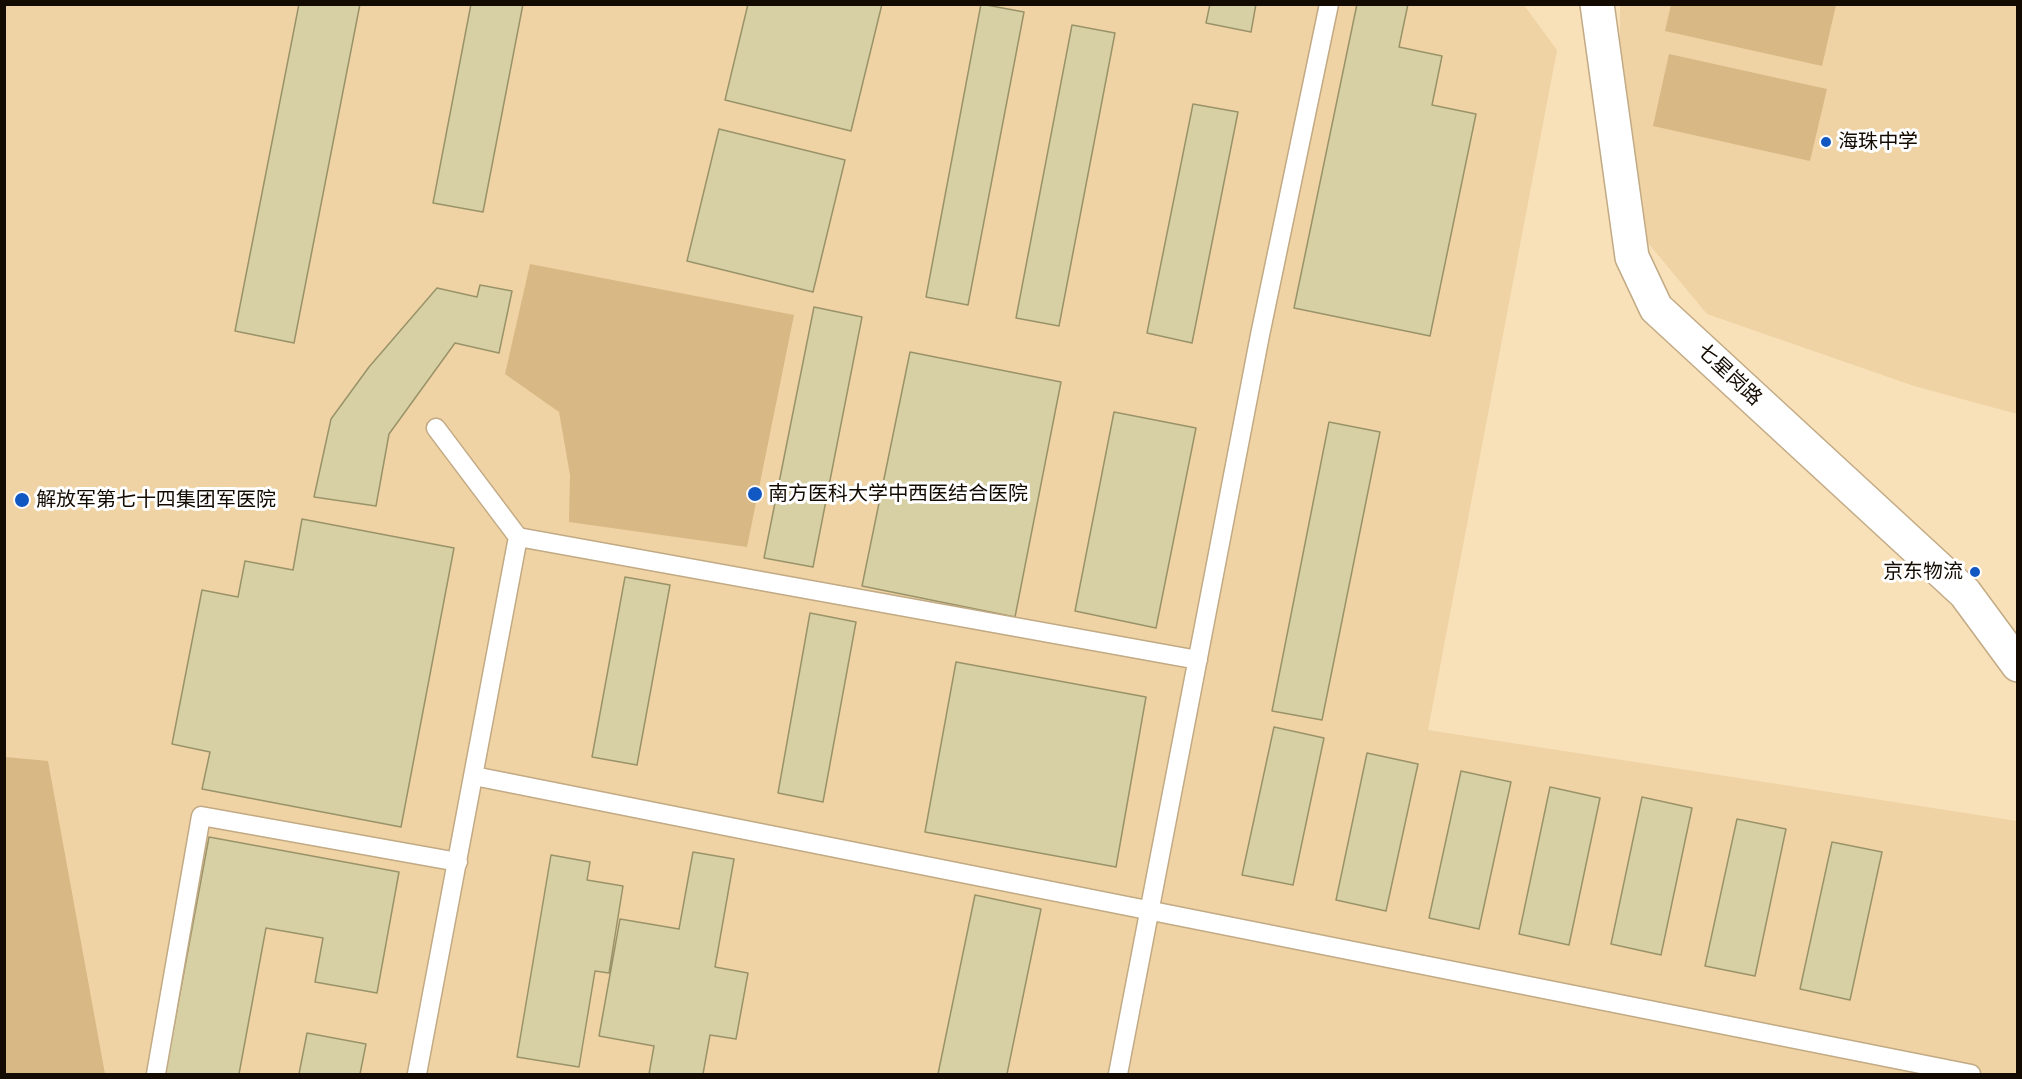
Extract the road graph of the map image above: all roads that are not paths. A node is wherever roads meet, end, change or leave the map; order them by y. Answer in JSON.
{"nodes":[{"id":1,"x":1329,"y":4,"type":"edge"},
{"id":2,"x":1597,"y":4,"type":"edge"},
{"id":3,"x":436,"y":428,"type":"dead end"},
{"id":4,"x":519,"y":537,"type":"junction"},
{"id":5,"x":1198,"y":660,"type":"junction"},
{"id":6,"x":2018,"y":665,"type":"edge"},
{"id":7,"x":474,"y":776,"type":"junction"},
{"id":8,"x":458,"y":861,"type":"junction"},
{"id":9,"x":1150,"y":910,"type":"junction"},
{"id":10,"x":156,"y":1074,"type":"edge"},
{"id":11,"x":417,"y":1074,"type":"edge"},
{"id":12,"x":1119,"y":1074,"type":"edge"},
{"id":13,"x":1971,"y":1074,"type":"edge"}],
"edges":[{"from":1,"to":5,"type":"lane"},
{"from":2,"to":6,"type":"street","name":"七星岗路"},
{"from":3,"to":4,"type":"lane"},
{"from":4,"to":5,"type":"lane"},
{"from":4,"to":7,"type":"lane"},
{"from":5,"to":9,"type":"lane"},
{"from":7,"to":8,"type":"lane"},
{"from":7,"to":9,"type":"lane"},
{"from":8,"to":10,"type":"lane"},
{"from":8,"to":11,"type":"lane"},
{"from":9,"to":12,"type":"lane"},
{"from":9,"to":13,"type":"lane"}]}
